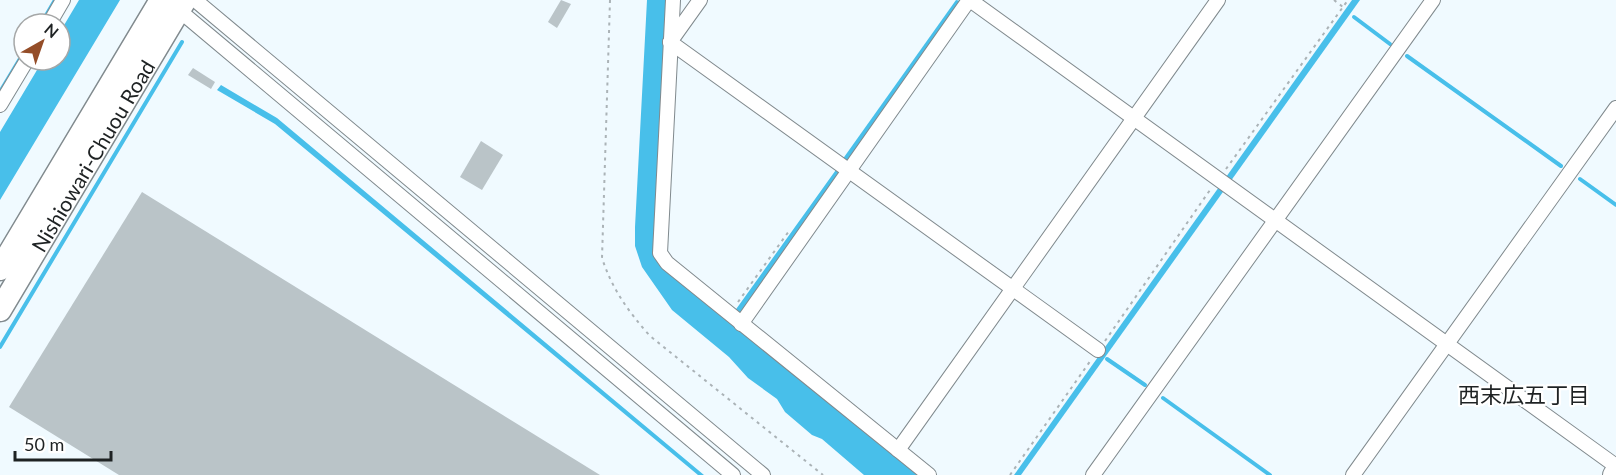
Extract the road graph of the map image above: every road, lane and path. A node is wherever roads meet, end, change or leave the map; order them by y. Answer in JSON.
{"nodes":[{"id":1,"x":673,"y":0,"type":"edge"},
{"id":2,"x":700,"y":0,"type":"edge"},
{"id":3,"x":970,"y":0,"type":"edge"},
{"id":4,"x":1218,"y":0,"type":"edge"},
{"id":5,"x":1334,"y":0,"type":"edge"},
{"id":6,"x":1348,"y":0,"type":"edge"},
{"id":7,"x":1433,"y":0,"type":"edge"},
{"id":8,"x":177,"y":2,"type":"edge"},
{"id":9,"x":1343,"y":7,"type":"junction"},
{"id":10,"x":670,"y":42,"type":"junction"},
{"id":11,"x":20,"y":72,"type":"edge"},
{"id":12,"x":0,"y":105,"type":"edge"},
{"id":13,"x":1616,"y":108,"type":"edge"},
{"id":14,"x":1134,"y":118,"type":"junction"},
{"id":15,"x":849,"y":170,"type":"junction"},
{"id":16,"x":1222,"y":182,"type":"junction"},
{"id":17,"x":1274,"y":220,"type":"junction"},
{"id":18,"x":0,"y":269,"type":"edge"},
{"id":19,"x":1013,"y":288,"type":"junction"},
{"id":20,"x":0,"y":310,"type":"edge"},
{"id":21,"x":737,"y":320,"type":"junction"},
{"id":22,"x":1446,"y":343,"type":"junction"},
{"id":23,"x":1098,"y":350,"type":"junction"},
{"id":24,"x":898,"y":450,"type":"junction"},
{"id":25,"x":1616,"y":468,"type":"edge"},
{"id":26,"x":733,"y":475,"type":"edge"},
{"id":27,"x":763,"y":475,"type":"edge"},
{"id":28,"x":929,"y":475,"type":"edge"},
{"id":29,"x":1010,"y":475,"type":"edge"},
{"id":30,"x":1093,"y":475,"type":"edge"},
{"id":31,"x":1353,"y":475,"type":"edge"},
{"id":32,"x":1612,"y":475,"type":"edge"}],
"edges":[{"from":1,"to":10,"type":"street"},
{"from":2,"to":10,"type":"street"},
{"from":3,"to":14,"type":"street"},
{"from":3,"to":15,"type":"street"},
{"from":4,"to":14,"type":"street"},
{"from":5,"to":9,"type":"path"},
{"from":6,"to":9,"type":"path"},
{"from":7,"to":17,"type":"street"},
{"from":8,"to":18,"type":"main road","name":"Nishiowari-Chuou Road"},
{"from":8,"to":20,"type":"main road","name":"Nishiowari-Chuou Road"},
{"from":8,"to":26,"type":"street"},
{"from":8,"to":27,"type":"street"},
{"from":9,"to":16,"type":"path"},
{"from":10,"to":15,"type":"street"},
{"from":10,"to":21,"type":"street"},
{"from":11,"to":12,"type":"street"},
{"from":13,"to":22,"type":"street"},
{"from":14,"to":16,"type":"street"},
{"from":14,"to":19,"type":"street"},
{"from":15,"to":19,"type":"street"},
{"from":15,"to":21,"type":"street"},
{"from":16,"to":17,"type":"street"},
{"from":16,"to":23,"type":"path"},
{"from":17,"to":22,"type":"street"},
{"from":17,"to":30,"type":"street"},
{"from":19,"to":23,"type":"street"},
{"from":19,"to":24,"type":"street"},
{"from":21,"to":24,"type":"street"},
{"from":22,"to":25,"type":"street"},
{"from":22,"to":31,"type":"street"},
{"from":23,"to":29,"type":"path"},
{"from":24,"to":28,"type":"street"},
{"from":25,"to":32,"type":"street"}]}
